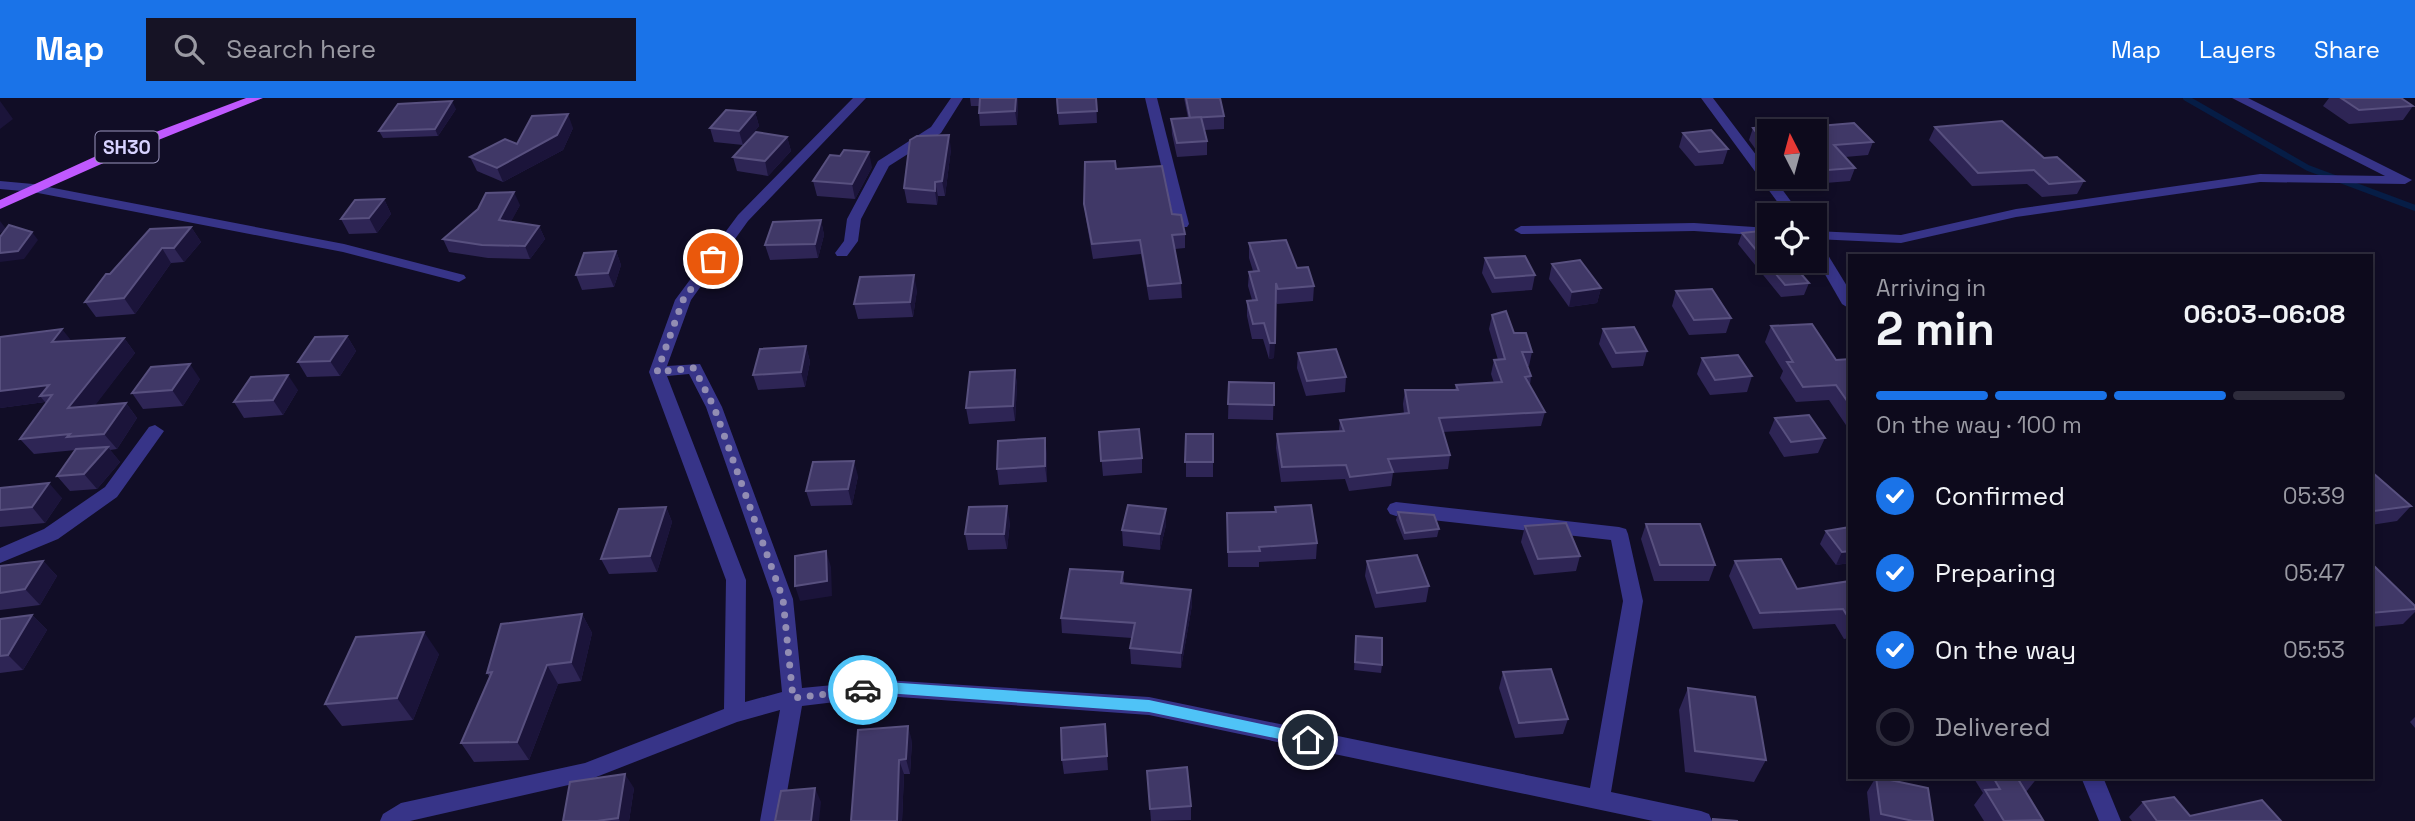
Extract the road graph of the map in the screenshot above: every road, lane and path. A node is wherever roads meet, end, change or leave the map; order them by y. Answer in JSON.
{"nodes":[{"id":1,"x":257,"y":98,"type":"edge"},
{"id":2,"x":860,"y":98,"type":"edge"},
{"id":3,"x":957,"y":98,"type":"edge"},
{"id":4,"x":1151,"y":98,"type":"edge"},
{"id":5,"x":1707,"y":98,"type":"edge"},
{"id":6,"x":2238,"y":98,"type":"edge"},
{"id":7,"x":2410,"y":182,"type":"edge"},
{"id":8,"x":0,"y":185,"type":"edge"},
{"id":9,"x":33,"y":188,"type":"junction"},
{"id":10,"x":1785,"y":203,"type":"edge"},
{"id":11,"x":0,"y":205,"type":"edge"},
{"id":12,"x":1182,"y":223,"type":"edge"},
{"id":13,"x":1521,"y":230,"type":"dead end"},
{"id":14,"x":1757,"y":231,"type":"edge"},
{"id":15,"x":1827,"y":236,"type":"edge"},
{"id":16,"x":842,"y":253,"type":"dead end"},
{"id":17,"x":1827,"y":265,"type":"edge"},
{"id":18,"x":459,"y":278,"type":"dead end"},
{"id":19,"x":1848,"y":301,"type":"edge"},
{"id":20,"x":657,"y":372,"type":"junction"},
{"id":21,"x":155,"y":430,"type":"dead end"},
{"id":22,"x":1396,"y":509,"type":"dead end"},
{"id":23,"x":0,"y":556,"type":"edge"},
{"id":24,"x":793,"y":698,"type":"junction"},
{"id":25,"x":734,"y":714,"type":"junction"},
{"id":26,"x":2093,"y":779,"type":"edge"},
{"id":27,"x":1599,"y":799,"type":"junction"},
{"id":28,"x":391,"y":821,"type":"edge"},
{"id":29,"x":771,"y":821,"type":"edge"},
{"id":30,"x":1701,"y":821,"type":"edge"},
{"id":31,"x":2110,"y":821,"type":"edge"}],
"edges":[{"from":1,"to":9,"type":"main road","number":"SH30"},
{"from":2,"to":20,"type":"street"},
{"from":3,"to":16,"type":"street"},
{"from":4,"to":12,"type":"street"},
{"from":5,"to":10,"type":"street"},
{"from":6,"to":7,"type":"street"},
{"from":7,"to":15,"type":"street"},
{"from":8,"to":9,"type":"street"},
{"from":9,"to":11,"type":"main road","number":"SH30"},
{"from":9,"to":18,"type":"street"},
{"from":13,"to":14,"type":"street"},
{"from":17,"to":19,"type":"street"},
{"from":20,"to":24,"type":"street"},
{"from":20,"to":25,"type":"street"},
{"from":21,"to":23,"type":"street"},
{"from":22,"to":27,"type":"street"},
{"from":24,"to":25,"type":"street"},
{"from":24,"to":27,"type":"street"},
{"from":24,"to":29,"type":"street"},
{"from":25,"to":28,"type":"street"},
{"from":26,"to":31,"type":"street"},
{"from":27,"to":30,"type":"street"}]}
